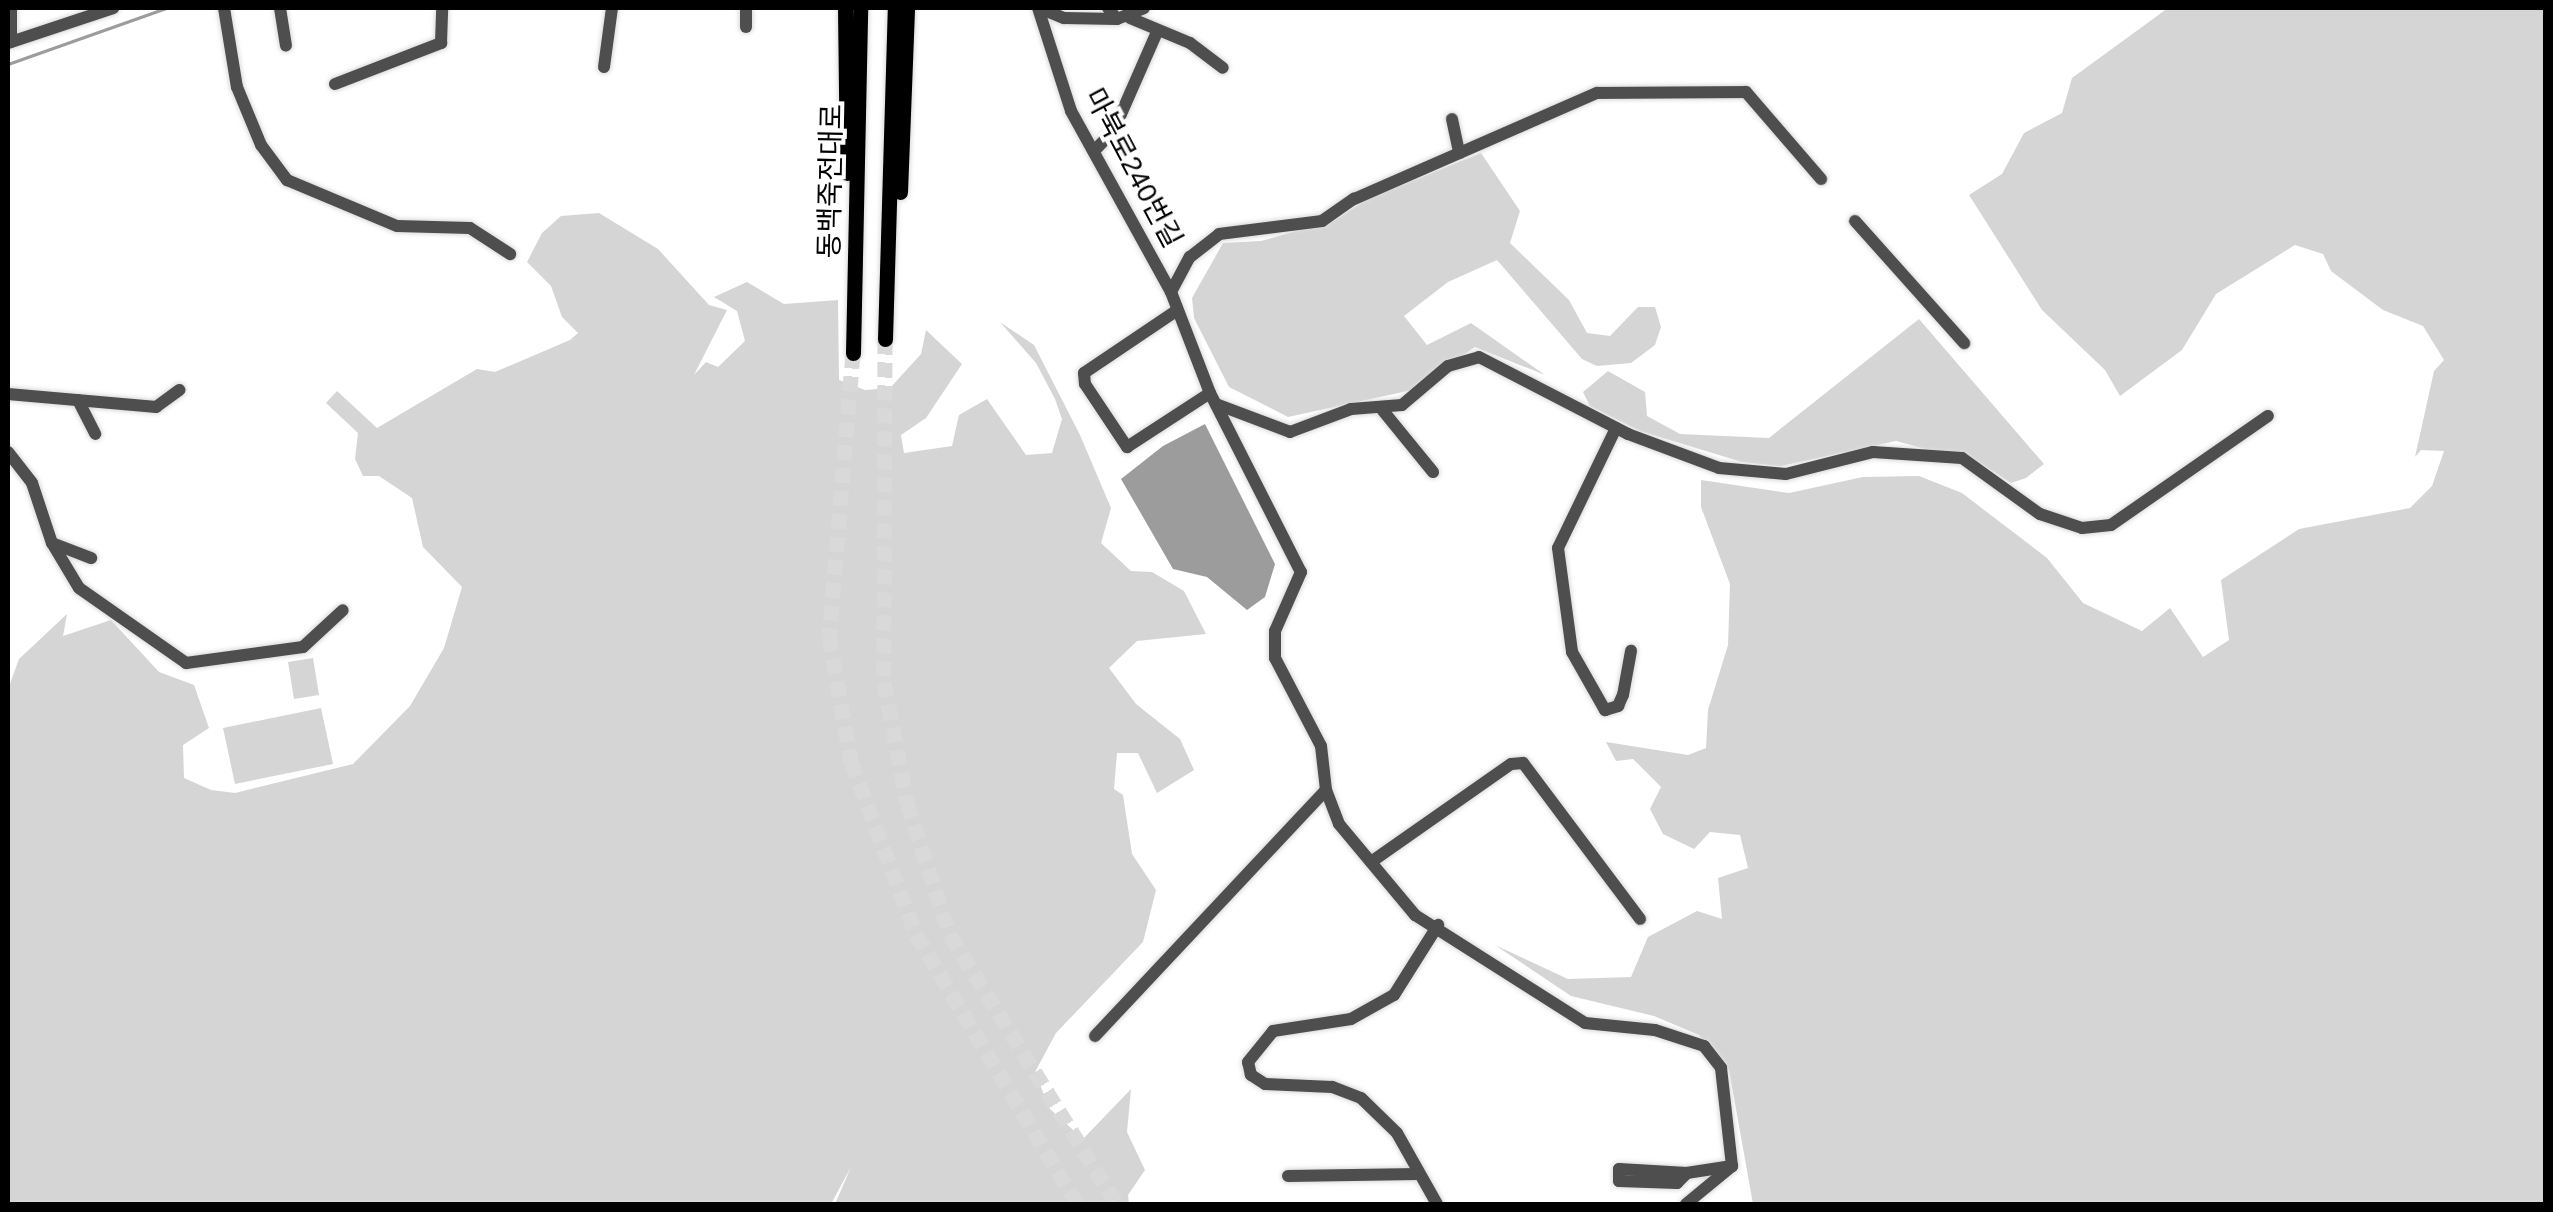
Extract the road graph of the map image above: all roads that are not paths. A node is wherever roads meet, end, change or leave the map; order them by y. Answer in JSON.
{"nodes":[{"id":1,"x":10,"y":8,"type":"edge"},
{"id":2,"x":107,"y":8,"type":"edge"},
{"id":3,"x":224,"y":8,"type":"edge"},
{"id":4,"x":280,"y":8,"type":"edge"},
{"id":5,"x":442,"y":8,"type":"edge"},
{"id":6,"x":612,"y":8,"type":"edge"},
{"id":7,"x":746,"y":8,"type":"edge"},
{"id":8,"x":855,"y":8,"type":"edge"},
{"id":9,"x":895,"y":8,"type":"edge"},
{"id":10,"x":907,"y":8,"type":"edge"},
{"id":11,"x":1038,"y":8,"type":"edge"},
{"id":12,"x":1144,"y":8,"type":"edge"},
{"id":13,"x":1118,"y":15,"type":"edge"},
{"id":14,"x":746,"y":27,"type":"dead end"},
{"id":15,"x":1157,"y":32,"type":"junction"},
{"id":16,"x":9,"y":43,"type":"edge"},
{"id":17,"x":286,"y":46,"type":"dead end"},
{"id":18,"x":604,"y":67,"type":"dead end"},
{"id":19,"x":1223,"y":68,"type":"dead end"},
{"id":20,"x":335,"y":84,"type":"dead end"},
{"id":21,"x":1452,"y":119,"type":"dead end"},
{"id":22,"x":1094,"y":151,"type":"junction"},
{"id":23,"x":1459,"y":153,"type":"junction"},
{"id":24,"x":1821,"y":179,"type":"dead end"},
{"id":25,"x":1856,"y":221,"type":"dead end"},
{"id":26,"x":510,"y":254,"type":"dead end"},
{"id":27,"x":890,"y":261,"type":"junction"},
{"id":28,"x":1172,"y":292,"type":"junction"},
{"id":29,"x":1176,"y":311,"type":"junction"},
{"id":30,"x":885,"y":339,"type":"tunnel mouth"},
{"id":31,"x":1964,"y":343,"type":"dead end"},
{"id":32,"x":853,"y":352,"type":"tunnel mouth"},
{"id":33,"x":179,"y":390,"type":"dead end"},
{"id":34,"x":8,"y":394,"type":"edge"},
{"id":35,"x":1213,"y":398,"type":"junction"},
{"id":36,"x":78,"y":400,"type":"junction"},
{"id":37,"x":1380,"y":407,"type":"junction"},
{"id":38,"x":2268,"y":416,"type":"dead end"},
{"id":39,"x":1616,"y":428,"type":"junction"},
{"id":40,"x":95,"y":434,"type":"dead end"},
{"id":41,"x":8,"y":452,"type":"edge"},
{"id":42,"x":1433,"y":472,"type":"dead end"},
{"id":43,"x":52,"y":542,"type":"junction"},
{"id":44,"x":91,"y":558,"type":"dead end"},
{"id":45,"x":343,"y":610,"type":"dead end"},
{"id":46,"x":1630,"y":651,"type":"dead end"},
{"id":47,"x":1326,"y":790,"type":"junction"},
{"id":48,"x":1372,"y":862,"type":"junction"},
{"id":49,"x":1640,"y":919,"type":"dead end"},
{"id":50,"x":1438,"y":924,"type":"junction"},
{"id":51,"x":1095,"y":1036,"type":"dead end"},
{"id":52,"x":1732,"y":1166,"type":"junction"},
{"id":53,"x":1688,"y":1172,"type":"dead end"},
{"id":54,"x":1418,"y":1174,"type":"junction"},
{"id":55,"x":1288,"y":1176,"type":"dead end"},
{"id":56,"x":1437,"y":1204,"type":"edge"},
{"id":57,"x":1686,"y":1204,"type":"edge"}],
"edges":[{"from":1,"to":16,"type":"street"},
{"from":2,"to":16,"type":"street"},
{"from":3,"to":26,"type":"street"},
{"from":4,"to":17,"type":"street"},
{"from":5,"to":20,"type":"street"},
{"from":6,"to":18,"type":"street"},
{"from":7,"to":14,"type":"street"},
{"from":8,"to":32,"type":"main road","name":"동백죽전대로"},
{"from":9,"to":27,"type":"main road"},
{"from":10,"to":27,"type":"main road"},
{"from":11,"to":13,"type":"street"},
{"from":11,"to":22,"type":"street","name":"마북로240번길"},
{"from":12,"to":13,"type":"street"},
{"from":13,"to":15,"type":"street"},
{"from":15,"to":19,"type":"street"},
{"from":15,"to":22,"type":"street"},
{"from":21,"to":23,"type":"street"},
{"from":22,"to":28,"type":"street","name":"마북로240번길"},
{"from":23,"to":24,"type":"street"},
{"from":23,"to":28,"type":"street"},
{"from":25,"to":31,"type":"street"},
{"from":27,"to":30,"type":"main road"},
{"from":28,"to":29,"type":"street","name":"마북로240번길"},
{"from":29,"to":35,"type":"street","name":"마북로240번길"},
{"from":29,"to":35,"type":"street"},
{"from":33,"to":36,"type":"street"},
{"from":34,"to":36,"type":"street"},
{"from":35,"to":37,"type":"street"},
{"from":35,"to":47,"type":"street","name":"마북로240번길"},
{"from":36,"to":40,"type":"street"},
{"from":37,"to":39,"type":"street"},
{"from":37,"to":42,"type":"street"},
{"from":38,"to":39,"type":"street"},
{"from":39,"to":46,"type":"street"},
{"from":41,"to":43,"type":"street"},
{"from":43,"to":44,"type":"street"},
{"from":43,"to":45,"type":"street"},
{"from":47,"to":48,"type":"street"},
{"from":47,"to":51,"type":"street"},
{"from":48,"to":49,"type":"street"},
{"from":48,"to":50,"type":"street"},
{"from":50,"to":52,"type":"street"},
{"from":50,"to":54,"type":"street"},
{"from":52,"to":53,"type":"street"},
{"from":52,"to":57,"type":"street"},
{"from":54,"to":55,"type":"street"},
{"from":54,"to":56,"type":"street"}]}
